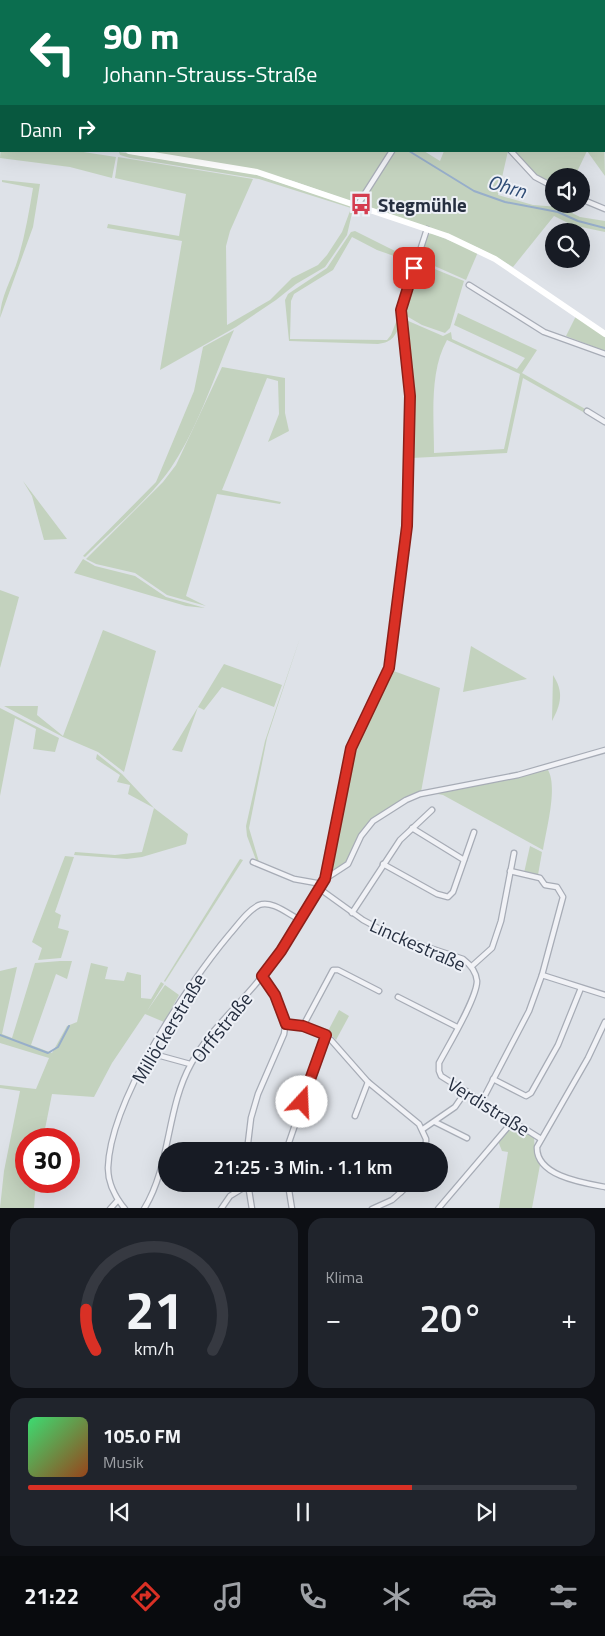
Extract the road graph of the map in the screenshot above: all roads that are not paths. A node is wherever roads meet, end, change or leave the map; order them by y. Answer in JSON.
{"nodes":[{"id":1,"x":135,"y":152,"type":"edge"},
{"id":2,"x":391,"y":152,"type":"edge"},
{"id":3,"x":512,"y":152,"type":"edge"},
{"id":4,"x":545,"y":182,"type":"edge"},
{"id":5,"x":590,"y":203,"type":"edge"},
{"id":6,"x":357,"y":206,"type":"junction"},
{"id":7,"x":605,"y":210,"type":"edge"},
{"id":8,"x":427,"y":229,"type":"junction"},
{"id":9,"x":469,"y":285,"type":"dead end"},
{"id":10,"x":605,"y":334,"type":"edge"},
{"id":11,"x":605,"y":354,"type":"edge"},
{"id":12,"x":587,"y":411,"type":"dead end"},
{"id":13,"x":605,"y":422,"type":"edge"},
{"id":14,"x":605,"y":750,"type":"edge"},
{"id":15,"x":432,"y":810,"type":"dead end"},
{"id":16,"x":412,"y":828,"type":"junction"},
{"id":17,"x":474,"y":832,"type":"dead end"},
{"id":18,"x":514,"y":853,"type":"dead end"},
{"id":19,"x":464,"y":860,"type":"junction"},
{"id":20,"x":253,"y":862,"type":"dead end"},
{"id":21,"x":383,"y":864,"type":"junction"},
{"id":22,"x":510,"y":871,"type":"junction"},
{"id":23,"x":324,"y":881,"type":"junction"},
{"id":24,"x":320,"y":889,"type":"junction"},
{"id":25,"x":352,"y":912,"type":"junction"},
{"id":26,"x":300,"y":920,"type":"junction"},
{"id":27,"x":472,"y":966,"type":"junction"},
{"id":28,"x":542,"y":975,"type":"junction"},
{"id":29,"x":262,"y":976,"type":"junction"},
{"id":30,"x":581,"y":988,"type":"junction"},
{"id":31,"x":379,"y":991,"type":"dead end"},
{"id":32,"x":605,"y":995,"type":"edge"},
{"id":33,"x":398,"y":997,"type":"dead end"},
{"id":34,"x":605,"y":1022,"type":"edge"},
{"id":35,"x":286,"y":1024,"type":"junction"},
{"id":36,"x":303,"y":1026,"type":"junction"},
{"id":37,"x":457,"y":1027,"type":"junction"},
{"id":38,"x":326,"y":1035,"type":"junction"},
{"id":39,"x":150,"y":1053,"type":"junction"},
{"id":40,"x":190,"y":1064,"type":"junction"},
{"id":41,"x":439,"y":1072,"type":"joint"},
{"id":42,"x":493,"y":1079,"type":"junction"},
{"id":43,"x":368,"y":1082,"type":"junction"},
{"id":44,"x":466,"y":1091,"type":"junction"},
{"id":45,"x":482,"y":1101,"type":"junction"},
{"id":46,"x":355,"y":1116,"type":"dead end"},
{"id":47,"x":513,"y":1121,"type":"junction"},
{"id":48,"x":435,"y":1122,"type":"junction"},
{"id":49,"x":423,"y":1129,"type":"junction"},
{"id":50,"x":467,"y":1138,"type":"dead end"},
{"id":51,"x":541,"y":1139,"type":"junction"},
{"id":52,"x":248,"y":1142,"type":"edge"},
{"id":53,"x":289,"y":1142,"type":"edge"},
{"id":54,"x":425,"y":1142,"type":"edge"},
{"id":55,"x":605,"y":1187,"type":"edge"},
{"id":56,"x":236,"y":1192,"type":"edge"},
{"id":57,"x":249,"y":1192,"type":"edge"},
{"id":58,"x":289,"y":1192,"type":"edge"},
{"id":59,"x":401,"y":1192,"type":"edge"},
{"id":60,"x":118,"y":1200,"type":"junction"},
{"id":61,"x":110,"y":1208,"type":"edge"},
{"id":62,"x":125,"y":1208,"type":"edge"},
{"id":63,"x":144,"y":1208,"type":"edge"},
{"id":64,"x":221,"y":1208,"type":"edge"},
{"id":65,"x":252,"y":1208,"type":"edge"},
{"id":66,"x":292,"y":1208,"type":"edge"},
{"id":67,"x":372,"y":1208,"type":"edge"},
{"id":68,"x":438,"y":1208,"type":"edge"}],
"edges":[{"from":1,"to":6,"type":"main road"},
{"from":2,"to":6,"type":"street"},
{"from":3,"to":4,"type":"street"},
{"from":5,"to":7,"type":"street"},
{"from":6,"to":8,"type":"main road"},
{"from":8,"to":10,"type":"main road"},
{"from":8,"to":23,"type":"street","name":"Orffstraße"},
{"from":9,"to":11,"type":"street"},
{"from":12,"to":13,"type":"street"},
{"from":14,"to":23,"type":"street"},
{"from":15,"to":16,"type":"street"},
{"from":16,"to":19,"type":"street"},
{"from":16,"to":21,"type":"street"},
{"from":17,"to":19,"type":"street"},
{"from":18,"to":22,"type":"street"},
{"from":19,"to":21,"type":"street"},
{"from":20,"to":23,"type":"street"},
{"from":21,"to":25,"type":"street"},
{"from":22,"to":27,"type":"street"},
{"from":22,"to":28,"type":"street"},
{"from":23,"to":24,"type":"street","name":"Orffstraße"},
{"from":24,"to":25,"type":"street","name":"Linckestraße"},
{"from":24,"to":26,"type":"street","name":"Orffstraße"},
{"from":25,"to":27,"type":"street","name":"Linckestraße"},
{"from":26,"to":29,"type":"street","name":"Orffstraße"},
{"from":26,"to":39,"type":"street","name":"Millöckerstraße"},
{"from":27,"to":37,"type":"street","name":"Linckestraße"},
{"from":28,"to":30,"type":"street"},
{"from":28,"to":42,"type":"street"},
{"from":29,"to":35,"type":"street"},
{"from":29,"to":40,"type":"street","name":"Orffstraße"},
{"from":30,"to":32,"type":"street"},
{"from":30,"to":42,"type":"street"},
{"from":31,"to":36,"type":"street"},
{"from":33,"to":37,"type":"street"},
{"from":34,"to":51,"type":"street"},
{"from":35,"to":36,"type":"street"},
{"from":35,"to":52,"type":"street"},
{"from":36,"to":38,"type":"street"},
{"from":37,"to":41,"type":"street","name":"Linckestraße"},
{"from":38,"to":43,"type":"street"},
{"from":38,"to":53,"type":"street"},
{"from":39,"to":40,"type":"street"},
{"from":39,"to":60,"type":"street","name":"Millöckerstraße"},
{"from":40,"to":63,"type":"street","name":"Orffstraße"},
{"from":41,"to":44,"type":"street","name":"Verdistraße"},
{"from":42,"to":45,"type":"street"},
{"from":43,"to":46,"type":"street"},
{"from":43,"to":49,"type":"street"},
{"from":44,"to":45,"type":"street","name":"Verdistraße"},
{"from":44,"to":48,"type":"street"},
{"from":45,"to":47,"type":"street","name":"Verdistraße"},
{"from":47,"to":51,"type":"street","name":"Verdistraße"},
{"from":47,"to":68,"type":"street"},
{"from":48,"to":49,"type":"street"},
{"from":48,"to":50,"type":"street"},
{"from":49,"to":54,"type":"street"},
{"from":51,"to":55,"type":"street"},
{"from":56,"to":64,"type":"street"},
{"from":57,"to":65,"type":"street"},
{"from":58,"to":66,"type":"street"},
{"from":59,"to":67,"type":"street"},
{"from":60,"to":61,"type":"street"},
{"from":60,"to":62,"type":"street","name":"Millöckerstraße"}]}
